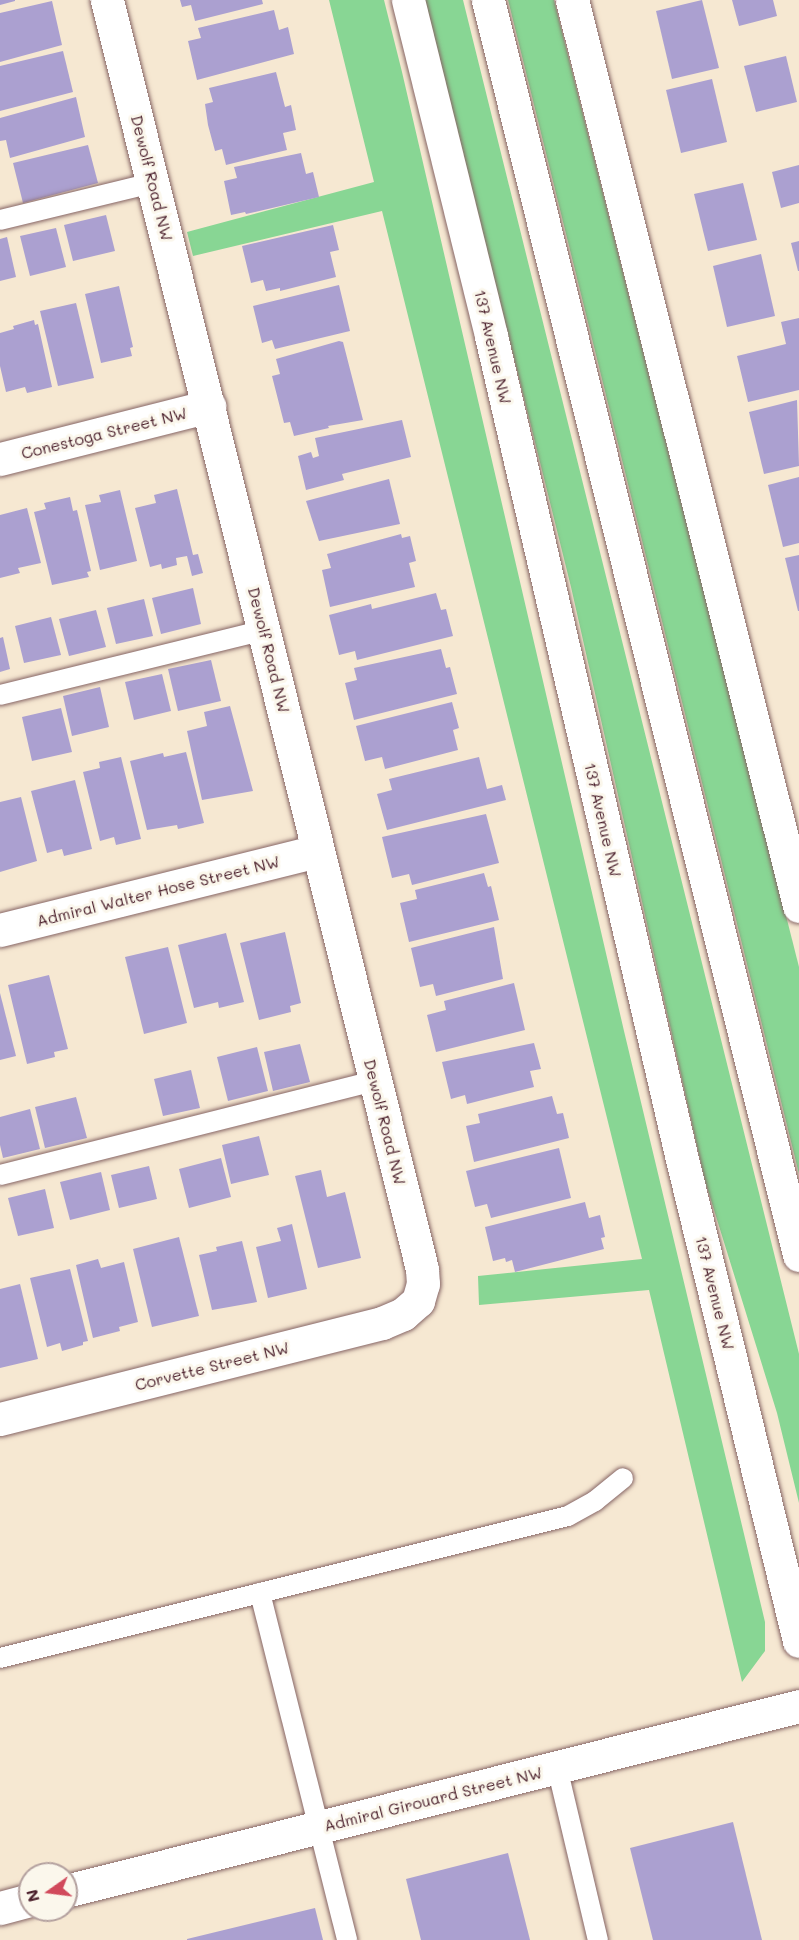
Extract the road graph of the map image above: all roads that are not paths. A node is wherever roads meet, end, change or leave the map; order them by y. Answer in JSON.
{"nodes":[{"id":1,"x":107,"y":0,"type":"edge"},
{"id":2,"x":408,"y":0,"type":"edge"},
{"id":3,"x":488,"y":0,"type":"edge"},
{"id":4,"x":572,"y":0,"type":"edge"},
{"id":5,"x":152,"y":183,"type":"junction"},
{"id":6,"x":0,"y":220,"type":"edge"},
{"id":7,"x":209,"y":406,"type":"junction"},
{"id":8,"x":0,"y":459,"type":"edge"},
{"id":9,"x":264,"y":630,"type":"junction"},
{"id":10,"x":0,"y":695,"type":"edge"},
{"id":11,"x":317,"y":851,"type":"junction"},
{"id":12,"x":799,"y":906,"type":"edge"},
{"id":13,"x":0,"y":930,"type":"edge"},
{"id":14,"x":375,"y":1081,"type":"junction"},
{"id":15,"x":0,"y":1175,"type":"edge"},
{"id":16,"x":799,"y":1255,"type":"edge"},
{"id":17,"x":418,"y":1301,"type":"joint"},
{"id":18,"x":0,"y":1419,"type":"edge"},
{"id":19,"x":623,"y":1478,"type":"dead end"},
{"id":20,"x":260,"y":1593,"type":"junction"},
{"id":21,"x":799,"y":1641,"type":"edge"},
{"id":22,"x":0,"y":1658,"type":"edge"},
{"id":23,"x":799,"y":1706,"type":"edge"},
{"id":24,"x":557,"y":1767,"type":"junction"},
{"id":25,"x":318,"y":1828,"type":"junction"},
{"id":26,"x":78,"y":1888,"type":"edge"},
{"id":27,"x":18,"y":1903,"type":"edge"},
{"id":28,"x":0,"y":1908,"type":"edge"},
{"id":29,"x":347,"y":1940,"type":"edge"},
{"id":30,"x":598,"y":1940,"type":"edge"}],
"edges":[{"from":1,"to":5,"type":"street","name":"Dewolf Road NW"},
{"from":2,"to":21,"type":"street","name":"137 Avenue NW"},
{"from":3,"to":16,"type":"street"},
{"from":4,"to":12,"type":"street"},
{"from":5,"to":6,"type":"lane"},
{"from":5,"to":7,"type":"street","name":"Dewolf Road NW"},
{"from":7,"to":8,"type":"street","name":"Conestoga Street NW"},
{"from":7,"to":9,"type":"street","name":"Dewolf Road NW"},
{"from":9,"to":10,"type":"lane"},
{"from":9,"to":11,"type":"street","name":"Dewolf Road NW"},
{"from":11,"to":13,"type":"street","name":"Admiral Walter Hose Street NW"},
{"from":11,"to":14,"type":"street","name":"Dewolf Road NW"},
{"from":14,"to":15,"type":"lane"},
{"from":14,"to":17,"type":"street","name":"Dewolf Road NW"},
{"from":17,"to":18,"type":"street","name":"Corvette Street NW"},
{"from":19,"to":20,"type":"lane"},
{"from":20,"to":22,"type":"lane"},
{"from":20,"to":25,"type":"lane"},
{"from":23,"to":24,"type":"street","name":"Admiral Girouard Street NW"},
{"from":24,"to":25,"type":"street","name":"Admiral Girouard Street NW"},
{"from":24,"to":30,"type":"lane"},
{"from":25,"to":26,"type":"street","name":"Admiral Girouard Street NW"},
{"from":25,"to":29,"type":"lane"},
{"from":27,"to":28,"type":"street"}]}
